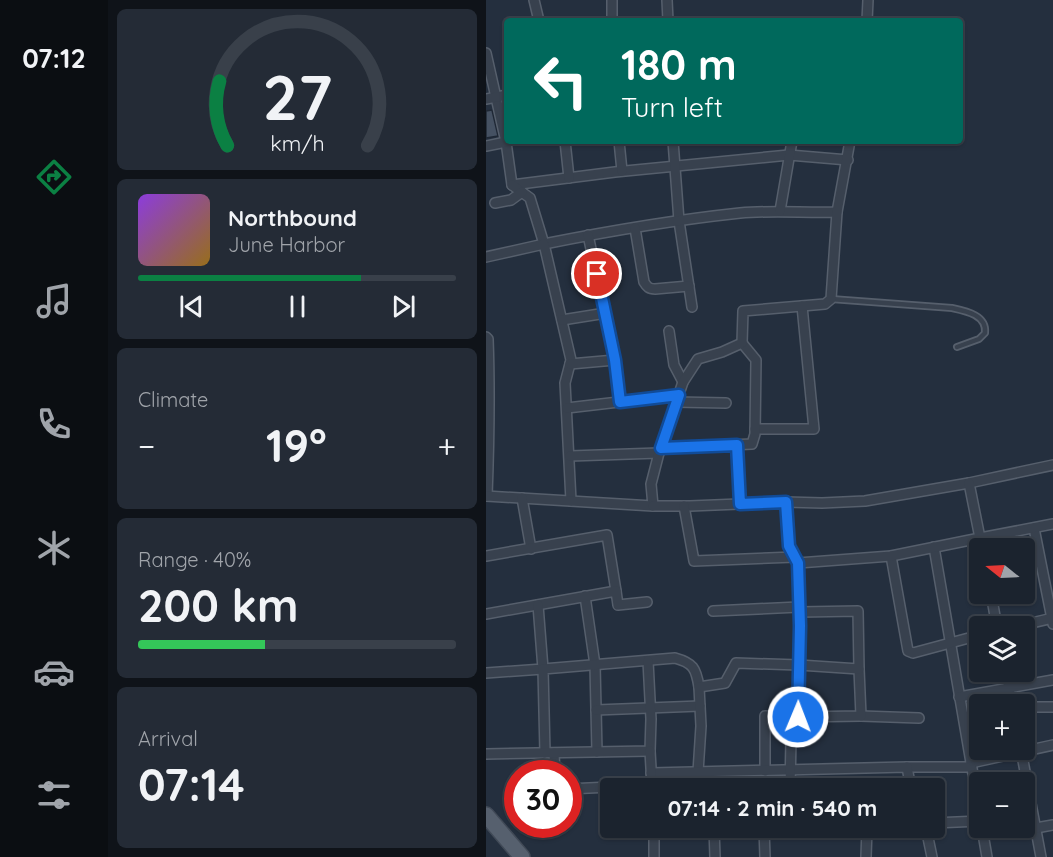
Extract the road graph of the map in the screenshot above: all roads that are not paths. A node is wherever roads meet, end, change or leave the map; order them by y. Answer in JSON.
{"nodes":[{"id":1,"x":534,"y":0,"type":"edge"},
{"id":2,"x":612,"y":0,"type":"edge"},
{"id":3,"x":667,"y":0,"type":"edge"},
{"id":4,"x":868,"y":0,"type":"edge"},
{"id":5,"x":538,"y":18,"type":"edge"},
{"id":6,"x":612,"y":18,"type":"edge"},
{"id":7,"x":668,"y":18,"type":"edge"},
{"id":8,"x":867,"y":18,"type":"edge"},
{"id":9,"x":486,"y":52,"type":"edge"},
{"id":10,"x":504,"y":96,"type":"edge"},
{"id":11,"x":496,"y":97,"type":"junction"},
{"id":12,"x":486,"y":99,"type":"edge"},
{"id":13,"x":504,"y":133,"type":"edge"},
{"id":14,"x":504,"y":142,"type":"edge"},
{"id":15,"x":506,"y":144,"type":"edge"},
{"id":16,"x":565,"y":144,"type":"edge"},
{"id":17,"x":619,"y":144,"type":"edge"},
{"id":18,"x":673,"y":144,"type":"edge"},
{"id":19,"x":791,"y":144,"type":"edge"},
{"id":20,"x":850,"y":144,"type":"edge"},
{"id":21,"x":486,"y":146,"type":"edge"},
{"id":22,"x":789,"y":155,"type":"junction"},
{"id":23,"x":848,"y":160,"type":"junction"},
{"id":24,"x":676,"y":166,"type":"junction"},
{"id":25,"x":622,"y":171,"type":"junction"},
{"id":26,"x":569,"y":178,"type":"junction"},
{"id":27,"x":512,"y":185,"type":"junction"},
{"id":28,"x":522,"y":192,"type":"junction"},
{"id":29,"x":495,"y":203,"type":"dead end"},
{"id":30,"x":780,"y":211,"type":"junction"},
{"id":31,"x":837,"y":212,"type":"junction"},
{"id":32,"x":679,"y":221,"type":"junction"},
{"id":33,"x":635,"y":228,"type":"junction"},
{"id":34,"x":588,"y":235,"type":"junction"},
{"id":35,"x":544,"y":244,"type":"junction"},
{"id":36,"x":486,"y":257,"type":"edge"},
{"id":37,"x":689,"y":286,"type":"junction"},
{"id":38,"x":831,"y":299,"type":"junction"},
{"id":39,"x":802,"y":306,"type":"junction"},
{"id":40,"x":692,"y":307,"type":"dead end"},
{"id":41,"x":606,"y":313,"type":"junction"},
{"id":42,"x":562,"y":320,"type":"junction"},
{"id":43,"x":669,"y":331,"type":"dead end"},
{"id":44,"x":486,"y":337,"type":"edge"},
{"id":45,"x":742,"y":343,"type":"junction"},
{"id":46,"x":957,"y":347,"type":"dead end"},
{"id":47,"x":487,"y":353,"type":"edge"},
{"id":48,"x":615,"y":360,"type":"junction"},
{"id":49,"x":570,"y":364,"type":"junction"},
{"id":50,"x":683,"y":382,"type":"junction"},
{"id":51,"x":678,"y":399,"type":"junction"},
{"id":52,"x":620,"y":402,"type":"junction"},
{"id":53,"x":726,"y":404,"type":"dead end"},
{"id":54,"x":567,"y":408,"type":"junction"},
{"id":55,"x":488,"y":411,"type":"edge"},
{"id":56,"x":755,"y":429,"type":"junction"},
{"id":57,"x":737,"y":445,"type":"junction"},
{"id":58,"x":660,"y":451,"type":"junction"},
{"id":59,"x":570,"y":456,"type":"junction"},
{"id":60,"x":1053,"y":465,"type":"edge"},
{"id":61,"x":969,"y":483,"type":"junction"},
{"id":62,"x":487,"y":496,"type":"edge"},
{"id":63,"x":522,"y":498,"type":"junction"},
{"id":64,"x":571,"y":501,"type":"junction"},
{"id":65,"x":786,"y":502,"type":"junction"},
{"id":66,"x":740,"y":504,"type":"junction"},
{"id":67,"x":653,"y":506,"type":"junction"},
{"id":68,"x":684,"y":506,"type":"junction"},
{"id":69,"x":1053,"y":524,"type":"edge"},
{"id":70,"x":1034,"y":528,"type":"junction"},
{"id":71,"x":980,"y":538,"type":"joint"},
{"id":72,"x":969,"y":540,"type":"edge"},
{"id":73,"x":934,"y":547,"type":"junction"},
{"id":74,"x":531,"y":549,"type":"junction"},
{"id":75,"x":486,"y":556,"type":"edge"},
{"id":76,"x":891,"y":556,"type":"junction"},
{"id":77,"x":796,"y":560,"type":"junction"},
{"id":78,"x":616,"y":591,"type":"junction"},
{"id":79,"x":585,"y":596,"type":"junction"},
{"id":80,"x":647,"y":602,"type":"dead end"},
{"id":81,"x":538,"y":605,"type":"junction"},
{"id":82,"x":799,"y":609,"type":"junction"},
{"id":83,"x":713,"y":612,"type":"dead end"},
{"id":84,"x":486,"y":614,"type":"edge"},
{"id":85,"x":1053,"y":620,"type":"edge"},
{"id":86,"x":1035,"y":623,"type":"edge"},
{"id":87,"x":969,"y":638,"type":"edge"},
{"id":88,"x":950,"y":642,"type":"junction"},
{"id":89,"x":648,"y":661,"type":"junction"},
{"id":90,"x":595,"y":665,"type":"junction"},
{"id":91,"x":799,"y":665,"type":"junction"},
{"id":92,"x":543,"y":669,"type":"junction"},
{"id":93,"x":859,"y":669,"type":"junction"},
{"id":94,"x":486,"y":673,"type":"edge"},
{"id":95,"x":1053,"y":680,"type":"edge"},
{"id":96,"x":1008,"y":682,"type":"edge"},
{"id":97,"x":699,"y":687,"type":"junction"},
{"id":98,"x":1009,"y":688,"type":"junction"},
{"id":99,"x":1010,"y":694,"type":"edge"},
{"id":100,"x":959,"y":697,"type":"junction"},
{"id":101,"x":700,"y":706,"type":"junction"},
{"id":102,"x":1035,"y":707,"type":"edge"},
{"id":103,"x":1053,"y":707,"type":"edge"},
{"id":104,"x":651,"y":708,"type":"junction"},
{"id":105,"x":596,"y":710,"type":"junction"},
{"id":106,"x":861,"y":716,"type":"junction"},
{"id":107,"x":798,"y":717,"type":"junction"},
{"id":108,"x":919,"y":718,"type":"dead end"},
{"id":109,"x":791,"y":739,"type":"dead end"},
{"id":110,"x":1053,"y":745,"type":"edge"},
{"id":111,"x":1035,"y":748,"type":"edge"},
{"id":112,"x":650,"y":751,"type":"junction"},
{"id":113,"x":597,"y":752,"type":"junction"},
{"id":114,"x":486,"y":753,"type":"edge"},
{"id":115,"x":549,"y":753,"type":"junction"},
{"id":116,"x":551,"y":760,"type":"edge"},
{"id":117,"x":989,"y":760,"type":"edge"},
{"id":118,"x":971,"y":765,"type":"junction"},
{"id":119,"x":907,"y":767,"type":"junction"},
{"id":120,"x":765,"y":771,"type":"junction"},
{"id":121,"x":790,"y":771,"type":"junction"},
{"id":122,"x":698,"y":772,"type":"junction"},
{"id":123,"x":972,"y":772,"type":"edge"},
{"id":124,"x":651,"y":773,"type":"junction"},
{"id":125,"x":651,"y":778,"type":"edge"},
{"id":126,"x":790,"y":778,"type":"edge"},
{"id":127,"x":909,"y":778,"type":"edge"},
{"id":128,"x":600,"y":788,"type":"edge"},
{"id":129,"x":582,"y":789,"type":"edge"},
{"id":130,"x":486,"y":815,"type":"edge"},
{"id":131,"x":969,"y":821,"type":"edge"},
{"id":132,"x":945,"y":823,"type":"edge"},
{"id":133,"x":1053,"y":825,"type":"edge"},
{"id":134,"x":1035,"y":828,"type":"joint"},
{"id":135,"x":486,"y":830,"type":"edge"},
{"id":136,"x":654,"y":838,"type":"edge"},
{"id":137,"x":714,"y":838,"type":"edge"},
{"id":138,"x":764,"y":838,"type":"edge"},
{"id":139,"x":867,"y":838,"type":"edge"},
{"id":140,"x":928,"y":838,"type":"edge"},
{"id":141,"x":984,"y":838,"type":"edge"},
{"id":142,"x":508,"y":857,"type":"edge"},
{"id":143,"x":522,"y":857,"type":"edge"},
{"id":144,"x":654,"y":857,"type":"edge"},
{"id":145,"x":715,"y":857,"type":"edge"},
{"id":146,"x":765,"y":857,"type":"edge"},
{"id":147,"x":866,"y":857,"type":"edge"},
{"id":148,"x":932,"y":857,"type":"edge"},
{"id":149,"x":987,"y":857,"type":"edge"},
{"id":150,"x":1041,"y":857,"type":"edge"}],
"edges":[{"from":1,"to":5,"type":"street"},
{"from":2,"to":6,"type":"street"},
{"from":3,"to":7,"type":"street"},
{"from":4,"to":8,"type":"street"},
{"from":9,"to":11,"type":"street"},
{"from":10,"to":11,"type":"street"},
{"from":11,"to":12,"type":"street"},
{"from":11,"to":13,"type":"street"},
{"from":14,"to":21,"type":"street"},
{"from":15,"to":27,"type":"street"},
{"from":16,"to":26,"type":"street"},
{"from":17,"to":25,"type":"street"},
{"from":18,"to":24,"type":"street"},
{"from":19,"to":22,"type":"street"},
{"from":20,"to":23,"type":"street"},
{"from":22,"to":23,"type":"street"},
{"from":22,"to":24,"type":"street"},
{"from":22,"to":30,"type":"street"},
{"from":23,"to":31,"type":"street"},
{"from":24,"to":25,"type":"street"},
{"from":24,"to":32,"type":"street"},
{"from":25,"to":26,"type":"street"},
{"from":26,"to":27,"type":"street"},
{"from":27,"to":28,"type":"street"},
{"from":28,"to":29,"type":"street"},
{"from":28,"to":35,"type":"street"},
{"from":30,"to":31,"type":"street"},
{"from":30,"to":32,"type":"street"},
{"from":31,"to":38,"type":"street"},
{"from":32,"to":33,"type":"street"},
{"from":32,"to":37,"type":"street"},
{"from":33,"to":34,"type":"street"},
{"from":33,"to":37,"type":"street"},
{"from":34,"to":35,"type":"street"},
{"from":34,"to":41,"type":"street"},
{"from":35,"to":36,"type":"street"},
{"from":35,"to":42,"type":"street"},
{"from":37,"to":40,"type":"street"},
{"from":38,"to":39,"type":"street"},
{"from":38,"to":46,"type":"lane"},
{"from":39,"to":45,"type":"street"},
{"from":39,"to":56,"type":"street"},
{"from":41,"to":42,"type":"street"},
{"from":41,"to":48,"type":"street"},
{"from":42,"to":49,"type":"street"},
{"from":43,"to":50,"type":"street"},
{"from":44,"to":47,"type":"street"},
{"from":45,"to":50,"type":"street"},
{"from":45,"to":56,"type":"street"},
{"from":47,"to":55,"type":"street"},
{"from":48,"to":49,"type":"street"},
{"from":48,"to":52,"type":"street"},
{"from":49,"to":54,"type":"street"},
{"from":50,"to":51,"type":"street"},
{"from":51,"to":52,"type":"street"},
{"from":51,"to":53,"type":"street"},
{"from":51,"to":58,"type":"street"},
{"from":52,"to":54,"type":"street"},
{"from":54,"to":59,"type":"street"},
{"from":55,"to":62,"type":"street"},
{"from":56,"to":57,"type":"street"},
{"from":57,"to":58,"type":"street"},
{"from":57,"to":66,"type":"street"},
{"from":58,"to":59,"type":"street"},
{"from":58,"to":67,"type":"street"},
{"from":59,"to":64,"type":"street"},
{"from":60,"to":61,"type":"street"},
{"from":61,"to":65,"type":"street"},
{"from":61,"to":71,"type":"street"},
{"from":62,"to":63,"type":"street"},
{"from":63,"to":64,"type":"street"},
{"from":63,"to":74,"type":"street"},
{"from":64,"to":67,"type":"street"},
{"from":65,"to":66,"type":"street"},
{"from":65,"to":77,"type":"street"},
{"from":66,"to":68,"type":"street"},
{"from":67,"to":68,"type":"street"},
{"from":68,"to":77,"type":"street"},
{"from":69,"to":70,"type":"street"},
{"from":70,"to":71,"type":"street"},
{"from":70,"to":85,"type":"street"},
{"from":72,"to":73,"type":"street"},
{"from":73,"to":76,"type":"street"},
{"from":73,"to":88,"type":"street"},
{"from":74,"to":75,"type":"street"},
{"from":74,"to":78,"type":"street"},
{"from":76,"to":77,"type":"street"},
{"from":76,"to":88,"type":"street"},
{"from":77,"to":82,"type":"street"},
{"from":78,"to":79,"type":"street"},
{"from":78,"to":80,"type":"street"},
{"from":79,"to":81,"type":"street"},
{"from":79,"to":90,"type":"street"},
{"from":81,"to":84,"type":"street"},
{"from":81,"to":92,"type":"street"},
{"from":82,"to":83,"type":"street"},
{"from":82,"to":91,"type":"street"},
{"from":82,"to":93,"type":"street"},
{"from":85,"to":86,"type":"street"},
{"from":87,"to":88,"type":"street"},
{"from":88,"to":100,"type":"street"},
{"from":89,"to":90,"type":"street"},
{"from":89,"to":97,"type":"street"},
{"from":89,"to":104,"type":"street"},
{"from":90,"to":92,"type":"street"},
{"from":90,"to":105,"type":"street"},
{"from":91,"to":93,"type":"street"},
{"from":91,"to":97,"type":"street"},
{"from":91,"to":107,"type":"street"},
{"from":92,"to":94,"type":"street"},
{"from":92,"to":115,"type":"street"},
{"from":93,"to":106,"type":"street"},
{"from":95,"to":98,"type":"street"},
{"from":96,"to":98,"type":"street"},
{"from":97,"to":101,"type":"street"},
{"from":98,"to":99,"type":"street"},
{"from":98,"to":100,"type":"street"},
{"from":100,"to":118,"type":"street"},
{"from":101,"to":104,"type":"street"},
{"from":101,"to":122,"type":"street"},
{"from":102,"to":103,"type":"street"},
{"from":104,"to":105,"type":"street"},
{"from":104,"to":112,"type":"street"},
{"from":105,"to":113,"type":"street"},
{"from":106,"to":107,"type":"street"},
{"from":106,"to":108,"type":"street"},
{"from":107,"to":120,"type":"street"},
{"from":109,"to":121,"type":"street"},
{"from":110,"to":111,"type":"street"},
{"from":112,"to":113,"type":"street"},
{"from":112,"to":124,"type":"street"},
{"from":113,"to":115,"type":"street"},
{"from":114,"to":115,"type":"street"},
{"from":115,"to":116,"type":"street"},
{"from":117,"to":118,"type":"street"},
{"from":118,"to":119,"type":"street"},
{"from":118,"to":123,"type":"street"},
{"from":119,"to":121,"type":"street"},
{"from":119,"to":127,"type":"street"},
{"from":120,"to":121,"type":"street"},
{"from":120,"to":122,"type":"street"},
{"from":121,"to":126,"type":"street"},
{"from":122,"to":124,"type":"street"},
{"from":124,"to":125,"type":"street"},
{"from":128,"to":129,"type":"street"},
{"from":130,"to":143,"type":"main road"},
{"from":131,"to":132,"type":"street"},
{"from":133,"to":134,"type":"street"},
{"from":134,"to":150,"type":"street"},
{"from":135,"to":142,"type":"main road"},
{"from":136,"to":144,"type":"street"},
{"from":137,"to":145,"type":"street"},
{"from":138,"to":146,"type":"street"},
{"from":139,"to":147,"type":"street"},
{"from":140,"to":148,"type":"street"},
{"from":141,"to":149,"type":"street"}]}
